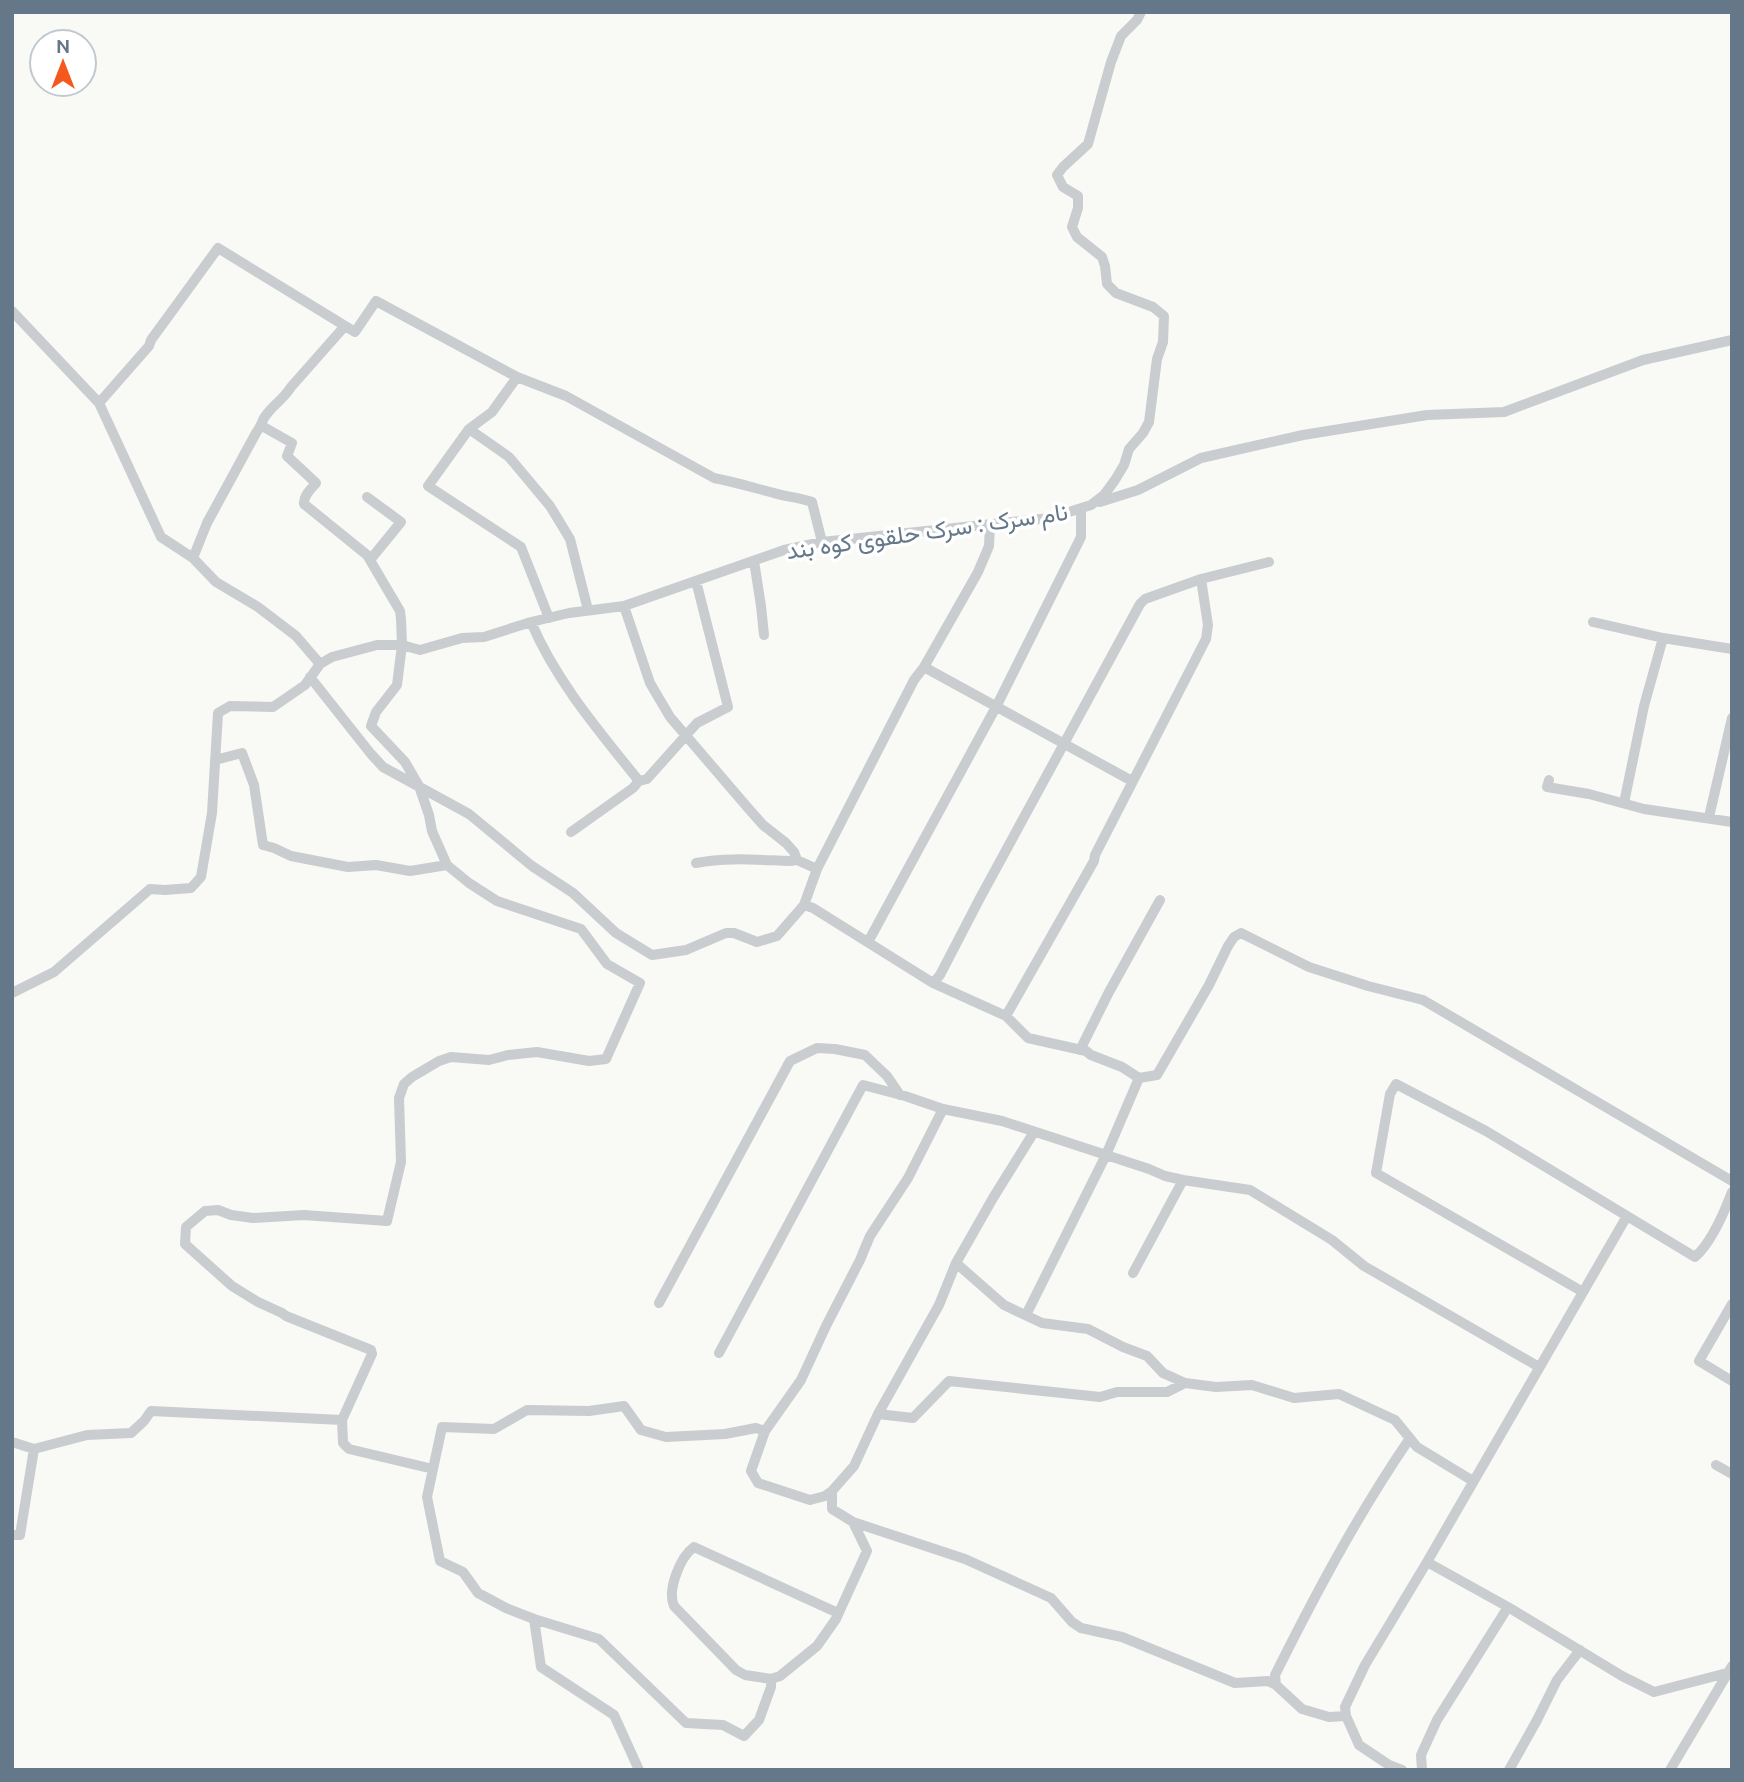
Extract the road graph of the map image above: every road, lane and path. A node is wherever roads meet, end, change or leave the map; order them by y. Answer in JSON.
{"nodes":[{"id":1,"x":1141,"y":12,"type":"edge"},
{"id":2,"x":12,"y":311,"type":"edge"},
{"id":3,"x":344,"y":327,"type":"junction"},
{"id":4,"x":1732,"y":340,"type":"edge"},
{"id":5,"x":517,"y":377,"type":"junction"},
{"id":6,"x":99,"y":402,"type":"junction"},
{"id":7,"x":262,"y":426,"type":"junction"},
{"id":8,"x":469,"y":429,"type":"junction"},
{"id":9,"x":367,"y":497,"type":"dead end"},
{"id":10,"x":1086,"y":507,"type":"junction"},
{"id":11,"x":990,"y":526,"type":"junction"},
{"id":12,"x":822,"y":542,"type":"junction"},
{"id":13,"x":193,"y":558,"type":"junction"},
{"id":14,"x":370,"y":561,"type":"junction"},
{"id":15,"x":754,"y":561,"type":"junction"},
{"id":16,"x":1269,"y":562,"type":"dead end"},
{"id":17,"x":1201,"y":579,"type":"junction"},
{"id":18,"x":696,"y":581,"type":"junction"},
{"id":19,"x":624,"y":606,"type":"junction"},
{"id":20,"x":588,"y":610,"type":"junction"},
{"id":21,"x":549,"y":618,"type":"junction"},
{"id":22,"x":531,"y":622,"type":"junction"},
{"id":23,"x":1593,"y":622,"type":"dead end"},
{"id":24,"x":764,"y":635,"type":"dead end"},
{"id":25,"x":1663,"y":638,"type":"junction"},
{"id":26,"x":402,"y":645,"type":"junction"},
{"id":27,"x":1732,"y":649,"type":"edge"},
{"id":28,"x":320,"y":663,"type":"junction"},
{"id":29,"x":925,"y":667,"type":"junction"},
{"id":30,"x":310,"y":677,"type":"junction"},
{"id":31,"x":996,"y":707,"type":"junction"},
{"id":32,"x":1732,"y":718,"type":"edge"},
{"id":33,"x":686,"y":736,"type":"junction"},
{"id":34,"x":1064,"y":745,"type":"junction"},
{"id":35,"x":215,"y":760,"type":"junction"},
{"id":36,"x":1549,"y":780,"type":"dead end"},
{"id":37,"x":639,"y":782,"type":"junction"},
{"id":38,"x":1132,"y":782,"type":"junction"},
{"id":39,"x":419,"y":786,"type":"junction"},
{"id":40,"x":1624,"y":803,"type":"junction"},
{"id":41,"x":1709,"y":817,"type":"junction"},
{"id":42,"x":1732,"y":822,"type":"edge"},
{"id":43,"x":571,"y":832,"type":"dead end"},
{"id":44,"x":797,"y":860,"type":"junction"},
{"id":45,"x":696,"y":863,"type":"dead end"},
{"id":46,"x":447,"y":865,"type":"junction"},
{"id":47,"x":817,"y":869,"type":"junction"},
{"id":48,"x":1160,"y":900,"type":"dead end"},
{"id":49,"x":804,"y":905,"type":"junction"},
{"id":50,"x":867,"y":942,"type":"junction"},
{"id":51,"x":933,"y":983,"type":"junction"},
{"id":52,"x":12,"y":993,"type":"edge"},
{"id":53,"x":1006,"y":1016,"type":"junction"},
{"id":54,"x":1080,"y":1049,"type":"junction"},
{"id":55,"x":1139,"y":1078,"type":"junction"},
{"id":56,"x":900,"y":1095,"type":"junction"},
{"id":57,"x":943,"y":1109,"type":"junction"},
{"id":58,"x":1034,"y":1132,"type":"junction"},
{"id":59,"x":1106,"y":1155,"type":"junction"},
{"id":60,"x":1183,"y":1180,"type":"junction"},
{"id":61,"x":1732,"y":1181,"type":"edge"},
{"id":62,"x":1732,"y":1192,"type":"edge"},
{"id":63,"x":1627,"y":1216,"type":"junction"},
{"id":64,"x":956,"y":1263,"type":"junction"},
{"id":65,"x":1133,"y":1273,"type":"dead end"},
{"id":66,"x":1583,"y":1292,"type":"junction"},
{"id":67,"x":659,"y":1303,"type":"dead end"},
{"id":68,"x":1732,"y":1304,"type":"edge"},
{"id":69,"x":1026,"y":1315,"type":"junction"},
{"id":70,"x":719,"y":1353,"type":"dead end"},
{"id":71,"x":1539,"y":1367,"type":"junction"},
{"id":72,"x":1732,"y":1381,"type":"edge"},
{"id":73,"x":1185,"y":1383,"type":"junction"},
{"id":74,"x":878,"y":1414,"type":"junction"},
{"id":75,"x":342,"y":1420,"type":"junction"},
{"id":76,"x":765,"y":1431,"type":"junction"},
{"id":77,"x":1410,"y":1438,"type":"junction"},
{"id":78,"x":12,"y":1442,"type":"edge"},
{"id":79,"x":34,"y":1449,"type":"junction"},
{"id":80,"x":1716,"y":1465,"type":"dead end"},
{"id":81,"x":433,"y":1469,"type":"junction"},
{"id":82,"x":1732,"y":1474,"type":"edge"},
{"id":83,"x":1473,"y":1481,"type":"junction"},
{"id":84,"x":832,"y":1491,"type":"junction"},
{"id":85,"x":853,"y":1522,"type":"junction"},
{"id":86,"x":12,"y":1535,"type":"edge"},
{"id":87,"x":1427,"y":1562,"type":"junction"},
{"id":88,"x":1508,"y":1607,"type":"junction"},
{"id":89,"x":838,"y":1613,"type":"junction"},
{"id":90,"x":534,"y":1619,"type":"junction"},
{"id":91,"x":1580,"y":1650,"type":"junction"},
{"id":92,"x":1730,"y":1669,"type":"edge"},
{"id":93,"x":771,"y":1679,"type":"junction"},
{"id":94,"x":1276,"y":1685,"type":"junction"},
{"id":95,"x":1346,"y":1716,"type":"junction"},
{"id":96,"x":639,"y":1770,"type":"edge"},
{"id":97,"x":1402,"y":1770,"type":"edge"},
{"id":98,"x":1422,"y":1770,"type":"edge"},
{"id":99,"x":1509,"y":1770,"type":"edge"},
{"id":100,"x":1670,"y":1770,"type":"edge"}],
"edges":[{"from":1,"to":10,"type":"street","name":"نام سرک : سرک حلقوی کوه بند"},
{"from":2,"to":6,"type":"street"},
{"from":3,"to":5,"type":"street"},
{"from":3,"to":6,"type":"street"},
{"from":3,"to":7,"type":"street"},
{"from":4,"to":10,"type":"street"},
{"from":5,"to":8,"type":"street"},
{"from":5,"to":12,"type":"street"},
{"from":6,"to":13,"type":"street"},
{"from":7,"to":13,"type":"street"},
{"from":7,"to":14,"type":"street"},
{"from":8,"to":20,"type":"street"},
{"from":8,"to":21,"type":"street"},
{"from":9,"to":14,"type":"street"},
{"from":10,"to":11,"type":"street","name":"نام سرک : سرک حلقوی کوه بند"},
{"from":10,"to":31,"type":"street"},
{"from":11,"to":12,"type":"street","name":"نام سرک : سرک حلقوی کوه بند"},
{"from":11,"to":29,"type":"street"},
{"from":12,"to":15,"type":"street","name":"نام سرک : سرک حلقوی کوه بند"},
{"from":13,"to":28,"type":"street"},
{"from":14,"to":26,"type":"street"},
{"from":15,"to":18,"type":"street","name":"نام سرک : سرک حلقوی کوه بند"},
{"from":15,"to":24,"type":"street"},
{"from":16,"to":17,"type":"street"},
{"from":17,"to":34,"type":"street"},
{"from":17,"to":38,"type":"street"},
{"from":18,"to":19,"type":"street","name":"نام سرک : سرک حلقوی کوه بند"},
{"from":18,"to":33,"type":"street"},
{"from":19,"to":20,"type":"street","name":"نام سرک : سرک حلقوی کوه بند"},
{"from":19,"to":33,"type":"street"},
{"from":20,"to":21,"type":"street","name":"نام سرک : سرک حلقوی کوه بند"},
{"from":21,"to":22,"type":"street","name":"نام سرک : سرک حلقوی کوه بند"},
{"from":22,"to":26,"type":"street","name":"نام سرک : سرک حلقوی کوه بند"},
{"from":22,"to":37,"type":"street"},
{"from":23,"to":25,"type":"street"},
{"from":25,"to":27,"type":"street"},
{"from":25,"to":40,"type":"street"},
{"from":26,"to":28,"type":"street","name":"نام سرک : سرک حلقوی کوه بند"},
{"from":26,"to":39,"type":"street"},
{"from":28,"to":30,"type":"street"},
{"from":29,"to":31,"type":"street"},
{"from":29,"to":47,"type":"street"},
{"from":30,"to":35,"type":"street"},
{"from":30,"to":39,"type":"street"},
{"from":31,"to":34,"type":"street"},
{"from":31,"to":50,"type":"street"},
{"from":32,"to":41,"type":"street"},
{"from":33,"to":37,"type":"street"},
{"from":33,"to":44,"type":"street"},
{"from":34,"to":38,"type":"street"},
{"from":34,"to":51,"type":"street"},
{"from":35,"to":46,"type":"street"},
{"from":35,"to":52,"type":"street"},
{"from":36,"to":40,"type":"street"},
{"from":37,"to":43,"type":"street"},
{"from":38,"to":53,"type":"street"},
{"from":39,"to":46,"type":"street"},
{"from":39,"to":49,"type":"street"},
{"from":40,"to":41,"type":"street"},
{"from":41,"to":42,"type":"street"},
{"from":44,"to":45,"type":"street"},
{"from":44,"to":47,"type":"street"},
{"from":46,"to":75,"type":"street"},
{"from":47,"to":49,"type":"street"},
{"from":48,"to":54,"type":"street"},
{"from":49,"to":50,"type":"street"},
{"from":50,"to":51,"type":"street"},
{"from":51,"to":53,"type":"street"},
{"from":53,"to":54,"type":"street"},
{"from":54,"to":55,"type":"street"},
{"from":55,"to":59,"type":"street"},
{"from":55,"to":61,"type":"street"},
{"from":56,"to":57,"type":"street"},
{"from":56,"to":67,"type":"street"},
{"from":56,"to":70,"type":"street"},
{"from":57,"to":58,"type":"street"},
{"from":57,"to":76,"type":"street"},
{"from":58,"to":59,"type":"street"},
{"from":58,"to":64,"type":"street"},
{"from":59,"to":60,"type":"street"},
{"from":59,"to":69,"type":"street"},
{"from":60,"to":65,"type":"street"},
{"from":60,"to":71,"type":"street"},
{"from":62,"to":63,"type":"street"},
{"from":63,"to":66,"type":"street"},
{"from":63,"to":66,"type":"street"},
{"from":64,"to":69,"type":"street"},
{"from":64,"to":74,"type":"street"},
{"from":66,"to":71,"type":"street"},
{"from":68,"to":72,"type":"street"},
{"from":69,"to":73,"type":"street"},
{"from":71,"to":83,"type":"street"},
{"from":73,"to":74,"type":"street"},
{"from":73,"to":77,"type":"street"},
{"from":74,"to":84,"type":"street"},
{"from":75,"to":79,"type":"street"},
{"from":75,"to":81,"type":"street"},
{"from":76,"to":81,"type":"street"},
{"from":76,"to":84,"type":"street"},
{"from":77,"to":83,"type":"street"},
{"from":77,"to":94,"type":"street"},
{"from":78,"to":79,"type":"street"},
{"from":79,"to":86,"type":"street"},
{"from":80,"to":82,"type":"street"},
{"from":81,"to":90,"type":"street"},
{"from":83,"to":87,"type":"street"},
{"from":84,"to":85,"type":"street"},
{"from":85,"to":89,"type":"street"},
{"from":85,"to":94,"type":"street"},
{"from":87,"to":88,"type":"street"},
{"from":87,"to":95,"type":"street"},
{"from":88,"to":91,"type":"street"},
{"from":88,"to":98,"type":"street"},
{"from":89,"to":93,"type":"street"},
{"from":89,"to":93,"type":"street"},
{"from":90,"to":93,"type":"street"},
{"from":90,"to":96,"type":"street"},
{"from":91,"to":92,"type":"street"},
{"from":91,"to":99,"type":"street"},
{"from":92,"to":100,"type":"street"},
{"from":94,"to":95,"type":"street"},
{"from":95,"to":97,"type":"street"}]}
